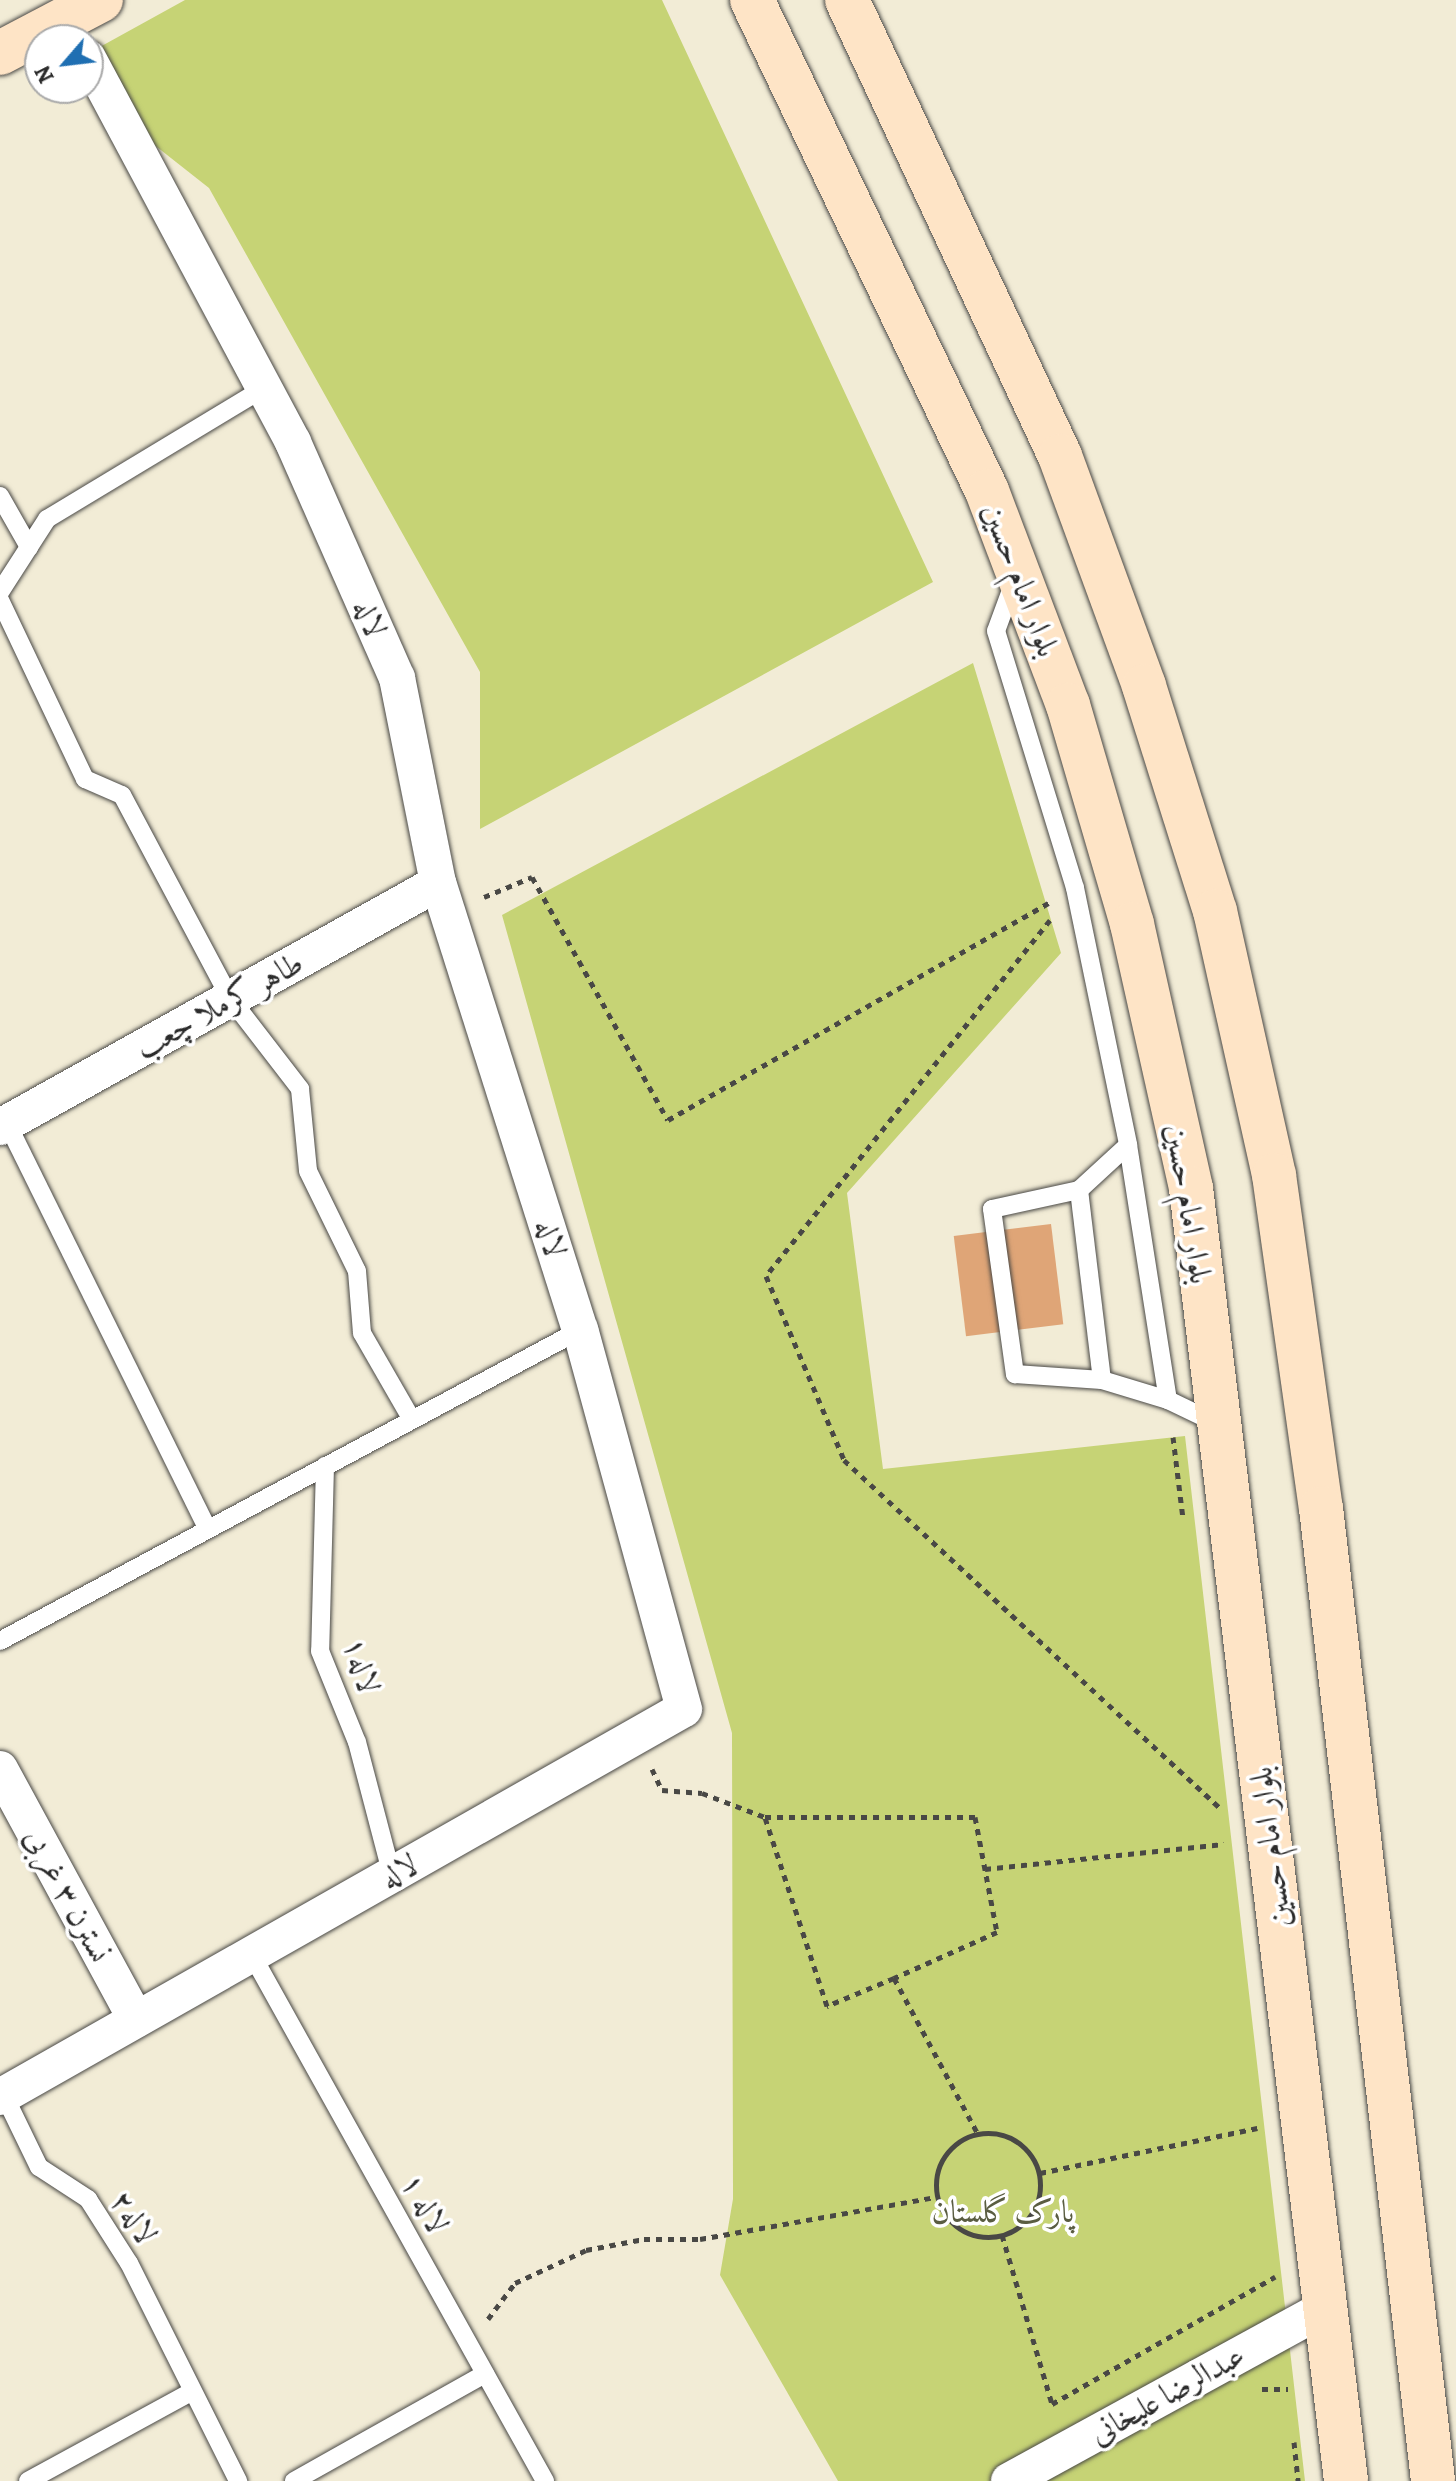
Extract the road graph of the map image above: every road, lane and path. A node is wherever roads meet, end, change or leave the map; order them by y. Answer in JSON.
{"nodes":[{"id":1,"x":752,"y":0,"type":"edge"},
{"id":2,"x":847,"y":0,"type":"edge"},
{"id":3,"x":82,"y":19,"type":"edge"},
{"id":4,"x":0,"y":53,"type":"edge"},
{"id":5,"x":104,"y":88,"type":"edge"},
{"id":6,"x":264,"y":388,"type":"junction"},
{"id":7,"x":0,"y":496,"type":"edge"},
{"id":8,"x":29,"y":547,"type":"junction"},
{"id":9,"x":1018,"y":572,"type":"junction"},
{"id":10,"x":0,"y":592,"type":"edge"},
{"id":11,"x":0,"y":600,"type":"edge"},
{"id":12,"x":1075,"y":888,"type":"junction"},
{"id":13,"x":442,"y":898,"type":"junction"},
{"id":14,"x":230,"y":998,"type":"junction"},
{"id":15,"x":3,"y":1125,"type":"edge"},
{"id":16,"x":1128,"y":1145,"type":"junction"},
{"id":17,"x":1079,"y":1190,"type":"junction"},
{"id":18,"x":580,"y":1330,"type":"junction"},
{"id":19,"x":1102,"y":1380,"type":"junction"},
{"id":20,"x":1168,"y":1400,"type":"junction"},
{"id":21,"x":412,"y":1420,"type":"junction"},
{"id":22,"x":1220,"y":1425,"type":"junction"},
{"id":23,"x":325,"y":1466,"type":"junction"},
{"id":24,"x":208,"y":1529,"type":"junction"},
{"id":25,"x":0,"y":1641,"type":"edge"},
{"id":26,"x":637,"y":1736,"type":"junction"},
{"id":27,"x":0,"y":1769,"type":"edge"},
{"id":28,"x":1219,"y":1807,"type":"dead end"},
{"id":29,"x":765,"y":1817,"type":"junction"},
{"id":30,"x":1225,"y":1857,"type":"dead end"},
{"id":31,"x":985,"y":1869,"type":"junction"},
{"id":32,"x":392,"y":1875,"type":"junction"},
{"id":33,"x":252,"y":1955,"type":"junction"},
{"id":34,"x":894,"y":1978,"type":"junction"},
{"id":35,"x":136,"y":2020,"type":"junction"},
{"id":36,"x":2,"y":2096,"type":"edge"},
{"id":37,"x":978,"y":2134,"type":"junction"},
{"id":38,"x":1258,"y":2140,"type":"dead end"},
{"id":39,"x":1040,"y":2173,"type":"junction"},
{"id":40,"x":936,"y":2197,"type":"junction"},
{"id":41,"x":1002,"y":2235,"type":"junction"},
{"id":42,"x":1274,"y":2267,"type":"dead end"},
{"id":43,"x":1325,"y":2308,"type":"junction"},
{"id":44,"x":469,"y":2344,"type":"junction"},
{"id":45,"x":485,"y":2374,"type":"junction"},
{"id":46,"x":191,"y":2392,"type":"junction"},
{"id":47,"x":1248,"y":2397,"type":"dead end"},
{"id":48,"x":1289,"y":2398,"type":"dead end"},
{"id":49,"x":1292,"y":2426,"type":"dead end"},
{"id":50,"x":28,"y":2481,"type":"edge"},
{"id":51,"x":238,"y":2481,"type":"edge"},
{"id":52,"x":294,"y":2481,"type":"edge"},
{"id":53,"x":545,"y":2481,"type":"edge"},
{"id":54,"x":1009,"y":2481,"type":"edge"},
{"id":55,"x":1298,"y":2481,"type":"edge"},
{"id":56,"x":1346,"y":2481,"type":"edge"},
{"id":57,"x":1433,"y":2481,"type":"edge"}],
"edges":[{"from":1,"to":9,"type":"main road","name":"بلوار امام حسین"},
{"from":2,"to":57,"type":"main road"},
{"from":3,"to":4,"type":"main road"},
{"from":5,"to":6,"type":"street","name":"لاله"},
{"from":6,"to":8,"type":"lane"},
{"from":6,"to":13,"type":"street","name":"لاله"},
{"from":7,"to":8,"type":"lane"},
{"from":8,"to":10,"type":"lane"},
{"from":9,"to":12,"type":"lane"},
{"from":9,"to":22,"type":"main road","name":"بلوار امام حسین"},
{"from":11,"to":14,"type":"lane"},
{"from":12,"to":13,"type":"path"},
{"from":12,"to":16,"type":"lane"},
{"from":12,"to":28,"type":"path"},
{"from":13,"to":14,"type":"street","name":"طاهر کرملا چعب"},
{"from":13,"to":18,"type":"street","name":"لاله"},
{"from":14,"to":15,"type":"street","name":"طاهر کرملا چعب"},
{"from":14,"to":21,"type":"lane"},
{"from":15,"to":24,"type":"lane"},
{"from":16,"to":17,"type":"lane"},
{"from":16,"to":20,"type":"lane"},
{"from":17,"to":19,"type":"lane"},
{"from":17,"to":19,"type":"lane"},
{"from":18,"to":21,"type":"lane"},
{"from":18,"to":26,"type":"street","name":"لاله"},
{"from":19,"to":20,"type":"lane"},
{"from":20,"to":22,"type":"lane"},
{"from":21,"to":23,"type":"lane"},
{"from":22,"to":43,"type":"main road","name":"بلوار امام حسین"},
{"from":23,"to":24,"type":"lane"},
{"from":23,"to":32,"type":"lane","name":"لاله۱"},
{"from":24,"to":25,"type":"lane"},
{"from":26,"to":29,"type":"path"},
{"from":26,"to":32,"type":"street","name":"لاله"},
{"from":27,"to":35,"type":"street","name":"نسترن ۳ غربی"},
{"from":29,"to":31,"type":"path"},
{"from":29,"to":34,"type":"path"},
{"from":30,"to":31,"type":"path"},
{"from":31,"to":34,"type":"path"},
{"from":32,"to":33,"type":"street","name":"لاله"},
{"from":33,"to":35,"type":"street","name":"لاله"},
{"from":33,"to":44,"type":"lane","name":"لاله ۱"},
{"from":34,"to":37,"type":"path"},
{"from":35,"to":36,"type":"street","name":"لاله"},
{"from":36,"to":46,"type":"lane","name":"لاله۲"},
{"from":37,"to":39,"type":"path"},
{"from":37,"to":40,"type":"path"},
{"from":38,"to":39,"type":"path"},
{"from":39,"to":41,"type":"path"},
{"from":40,"to":41,"type":"path"},
{"from":40,"to":44,"type":"path"},
{"from":41,"to":42,"type":"path"},
{"from":43,"to":54,"type":"street","name":"عبدالرضا علیخانی"},
{"from":43,"to":56,"type":"main road","name":"بلوار امام حسین"},
{"from":44,"to":45,"type":"lane","name":"لاله ۱"},
{"from":45,"to":52,"type":"lane"},
{"from":45,"to":53,"type":"lane","name":"لاله ۱"},
{"from":46,"to":50,"type":"lane"},
{"from":46,"to":51,"type":"lane","name":"لاله۲"},
{"from":47,"to":48,"type":"path"},
{"from":49,"to":55,"type":"path"}]}
